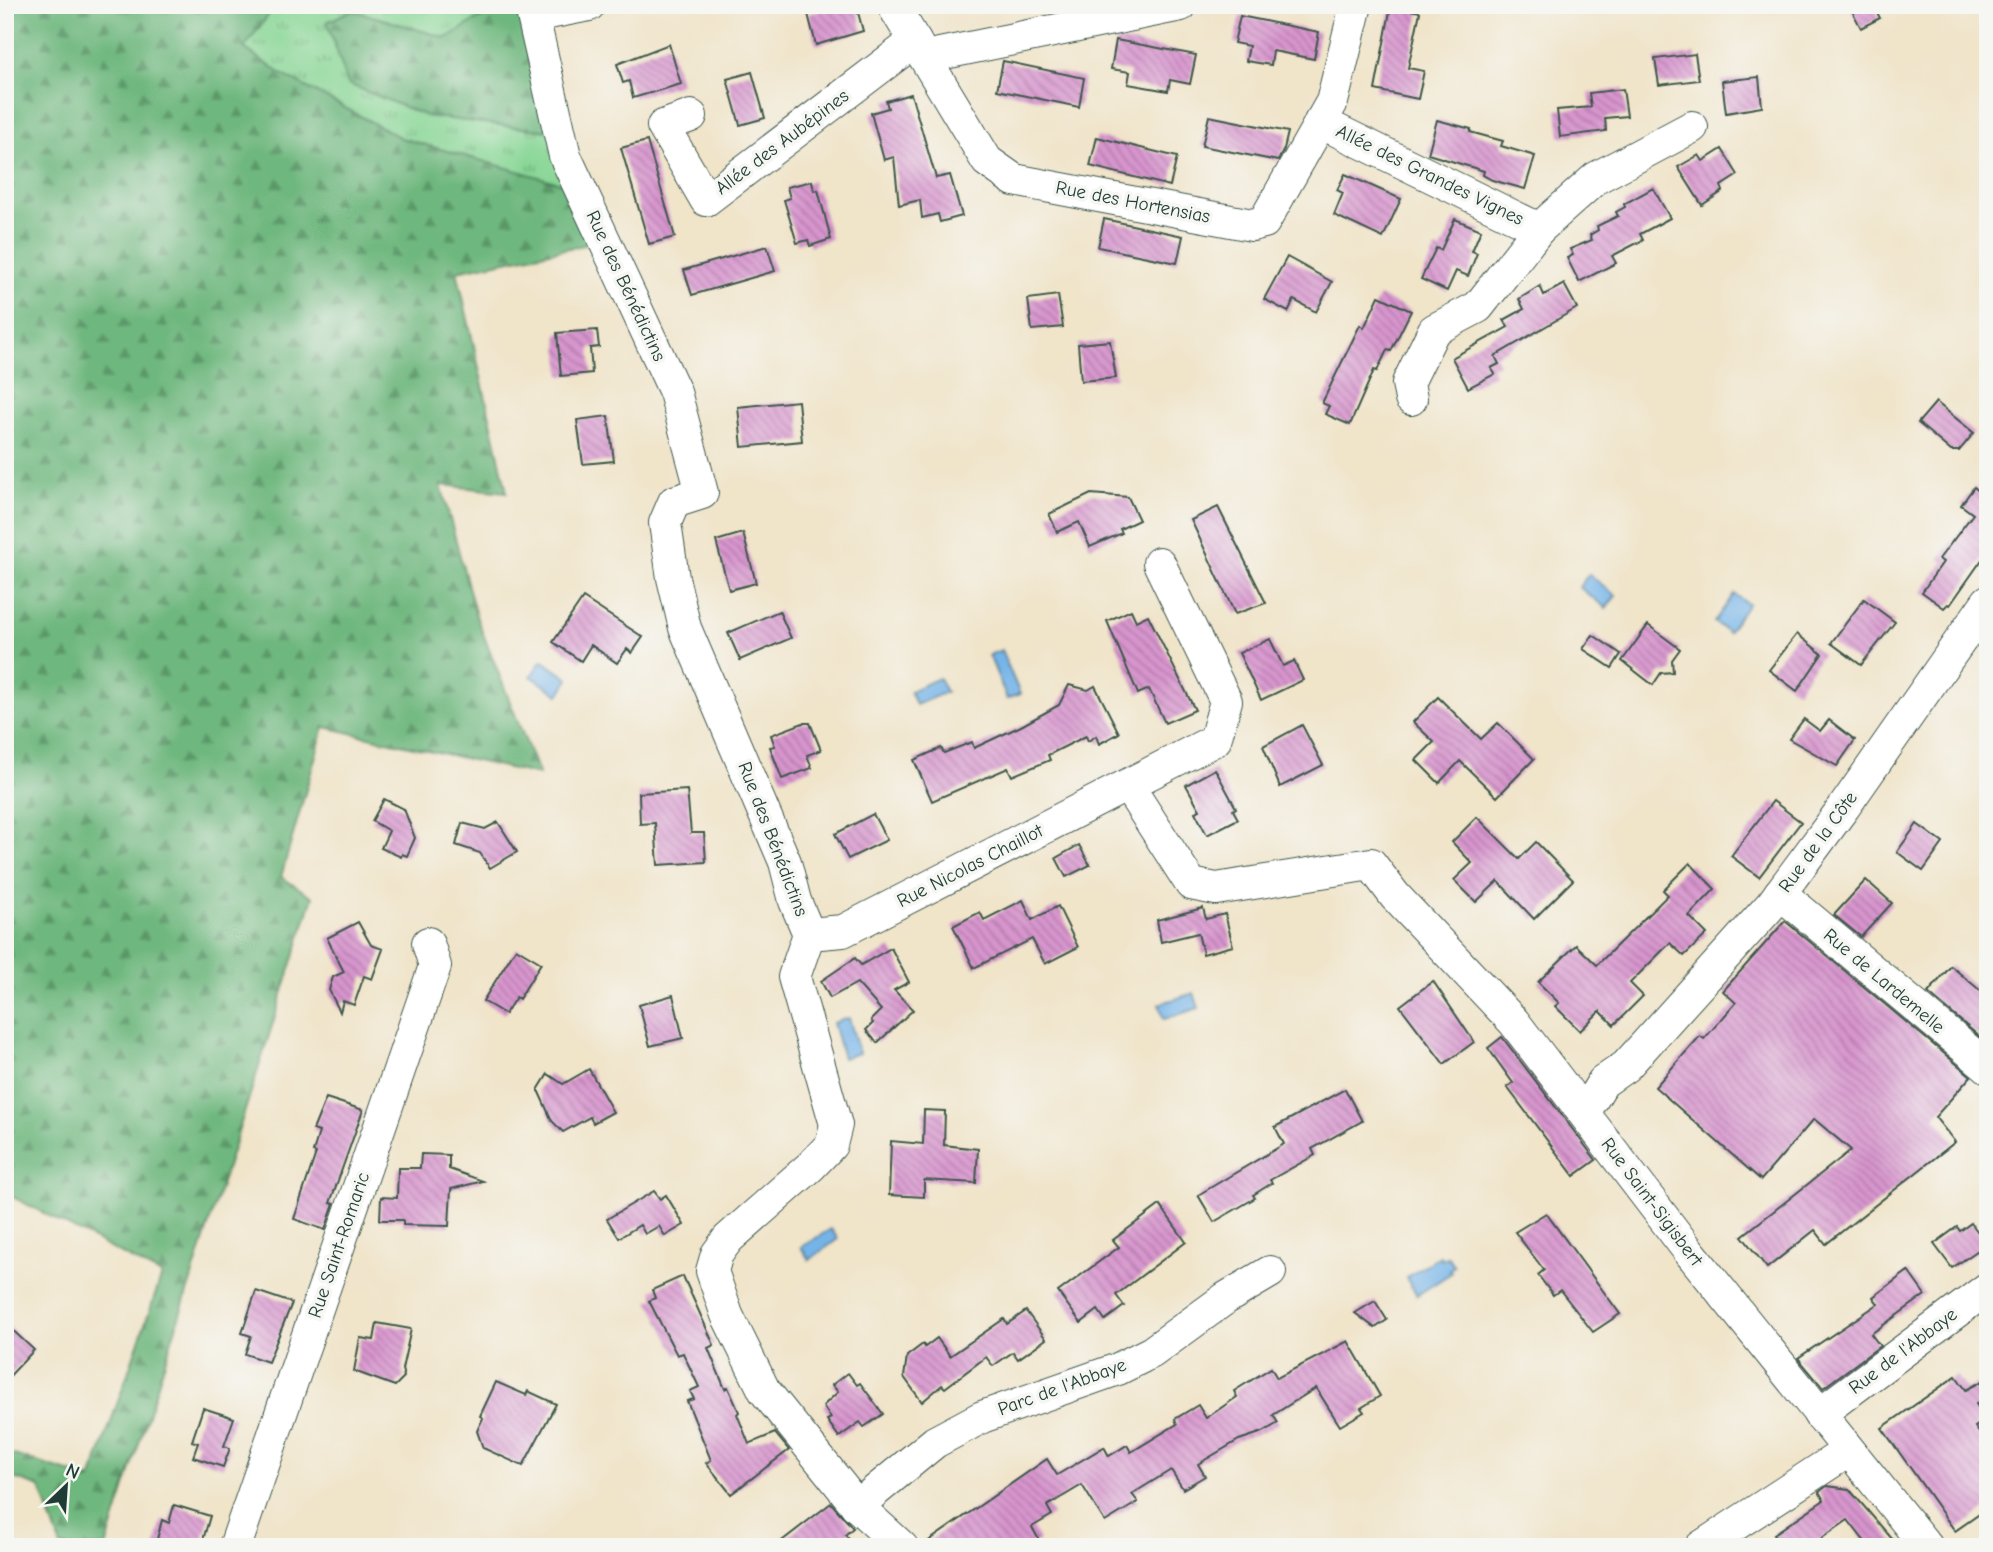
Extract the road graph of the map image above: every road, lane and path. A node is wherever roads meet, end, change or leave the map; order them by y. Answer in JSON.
{"nodes":[{"id":1,"x":589,"y":5,"type":"edge"},
{"id":2,"x":893,"y":5,"type":"edge"},
{"id":3,"x":1181,"y":5,"type":"edge"},
{"id":4,"x":1356,"y":5,"type":"edge"},
{"id":5,"x":920,"y":49,"type":"junction"},
{"id":6,"x":691,"y":116,"type":"dead end"},
{"id":7,"x":1320,"y":122,"type":"junction"},
{"id":8,"x":1692,"y":127,"type":"dead end"},
{"id":9,"x":1539,"y":229,"type":"junction"},
{"id":10,"x":1411,"y":399,"type":"dead end"},
{"id":11,"x":1159,"y":563,"type":"dead end"},
{"id":12,"x":1988,"y":601,"type":"edge"},
{"id":13,"x":1128,"y":786,"type":"junction"},
{"id":14,"x":1780,"y":893,"type":"junction"},
{"id":15,"x":809,"y":934,"type":"junction"},
{"id":16,"x":428,"y":943,"type":"dead end"},
{"id":17,"x":1626,"y":1066,"type":"junction"},
{"id":18,"x":1988,"y":1068,"type":"edge"},
{"id":19,"x":1584,"y":1114,"type":"junction"},
{"id":20,"x":1609,"y":1146,"type":"junction"},
{"id":21,"x":1270,"y":1272,"type":"dead end"},
{"id":22,"x":1988,"y":1288,"type":"edge"},
{"id":23,"x":1819,"y":1414,"type":"junction"},
{"id":24,"x":1848,"y":1451,"type":"junction"},
{"id":25,"x":857,"y":1506,"type":"junction"},
{"id":26,"x":882,"y":1541,"type":"edge"},
{"id":27,"x":235,"y":1547,"type":"edge"},
{"id":28,"x":1701,"y":1547,"type":"edge"},
{"id":29,"x":1927,"y":1547,"type":"edge"}],
"edges":[{"from":1,"to":15,"type":"street","name":"Rue des Bénédictins"},
{"from":2,"to":5,"type":"street"},
{"from":3,"to":5,"type":"street"},
{"from":4,"to":7,"type":"street"},
{"from":5,"to":6,"type":"street","name":"Allée des Aubépines"},
{"from":5,"to":7,"type":"street","name":"Rue des Hortensias"},
{"from":7,"to":9,"type":"street","name":"Allée des Grandes Vignes"},
{"from":8,"to":9,"type":"street","name":"Allée des Grandes Vignes"},
{"from":9,"to":10,"type":"street","name":"Allée des Grandes Vignes"},
{"from":11,"to":13,"type":"street","name":"Rue Nicolas Chaillot"},
{"from":12,"to":14,"type":"street","name":"Rue de la Côte"},
{"from":13,"to":15,"type":"street","name":"Rue Nicolas Chaillot"},
{"from":13,"to":19,"type":"street","name":"Rue Saint-Sigisbert"},
{"from":14,"to":17,"type":"street","name":"Rue de la Côte"},
{"from":14,"to":18,"type":"street","name":"Rue de Lardemelle"},
{"from":15,"to":25,"type":"street","name":"Rue des Bénédictins"},
{"from":16,"to":27,"type":"street","name":"Rue Saint-Romaric"},
{"from":17,"to":19,"type":"street","name":"Rue de la Côte"},
{"from":17,"to":20,"type":"street","name":"Rue de la Côte"},
{"from":19,"to":20,"type":"street","name":"Rue Saint-Sigisbert"},
{"from":20,"to":23,"type":"street","name":"Rue Saint-Sigisbert"},
{"from":21,"to":25,"type":"street","name":"Parc de l'Abbaye"},
{"from":22,"to":23,"type":"street","name":"Rue de l'Abbaye"},
{"from":23,"to":24,"type":"street","name":"Rue Saint-Sigisbert"},
{"from":24,"to":28,"type":"street"},
{"from":24,"to":29,"type":"street","name":"Rue Saint-Sigisbert"},
{"from":25,"to":26,"type":"street","name":"Rue des Bénédictins"}]}
